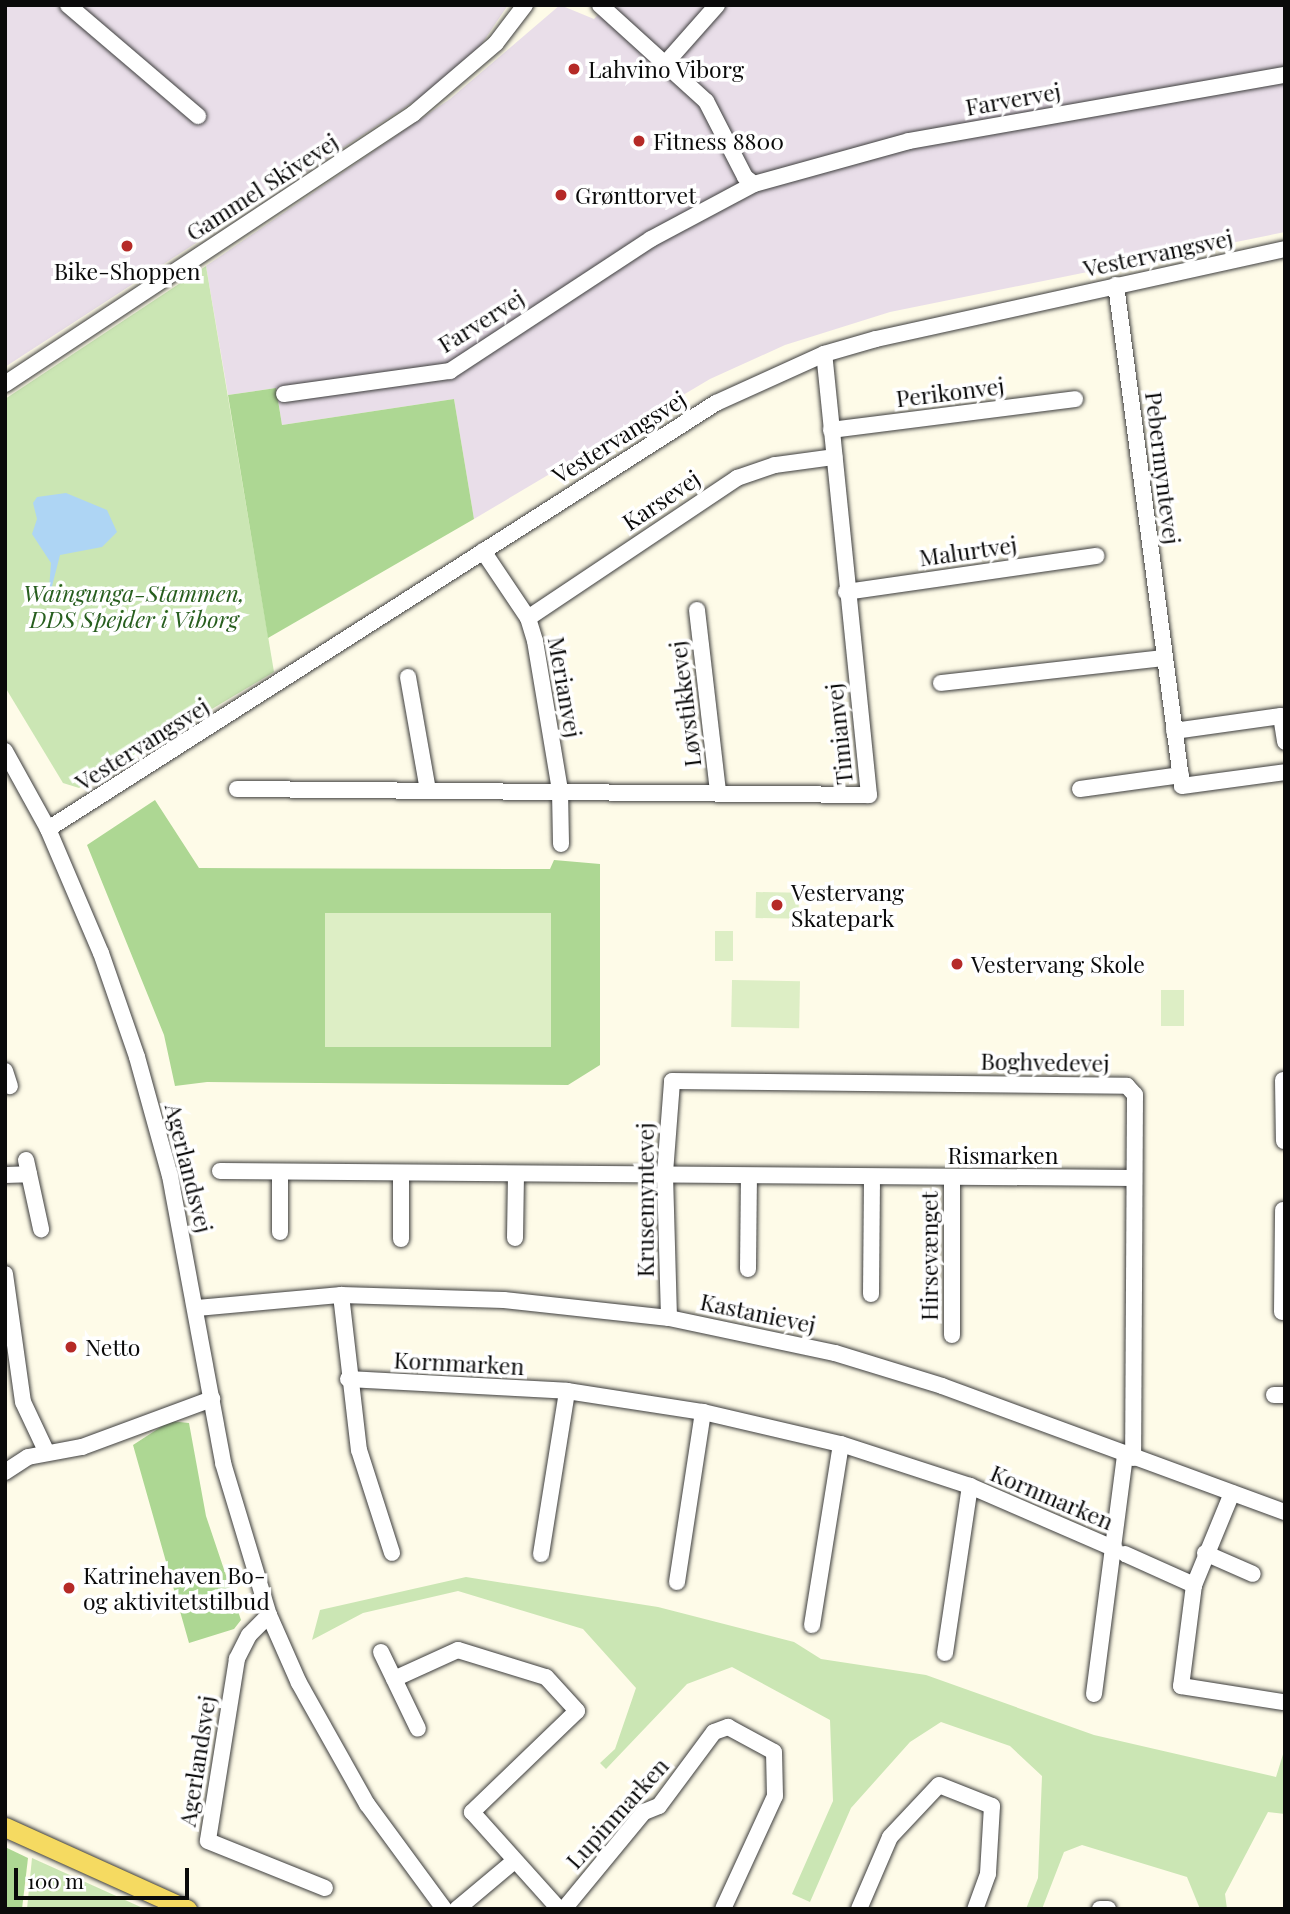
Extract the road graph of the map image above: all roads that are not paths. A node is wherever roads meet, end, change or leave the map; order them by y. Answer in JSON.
{"nodes":[{"id":1,"x":68,"y":5,"type":"edge"},
{"id":2,"x":525,"y":5,"type":"edge"},
{"id":3,"x":600,"y":5,"type":"edge"},
{"id":4,"x":717,"y":5,"type":"edge"},
{"id":5,"x":664,"y":65,"type":"junction"},
{"id":6,"x":1285,"y":75,"type":"edge"},
{"id":7,"x":198,"y":116,"type":"dead end"},
{"id":8,"x":754,"y":184,"type":"junction"},
{"id":9,"x":1285,"y":249,"type":"edge"},
{"id":10,"x":1116,"y":285,"type":"junction"},
{"id":11,"x":824,"y":354,"type":"junction"},
{"id":12,"x":5,"y":384,"type":"edge"},
{"id":13,"x":284,"y":394,"type":"dead end"},
{"id":14,"x":1075,"y":399,"type":"dead end"},
{"id":15,"x":831,"y":430,"type":"junction"},
{"id":16,"x":834,"y":457,"type":"junction"},
{"id":17,"x":483,"y":551,"type":"junction"},
{"id":18,"x":1096,"y":556,"type":"dead end"},
{"id":19,"x":846,"y":592,"type":"junction"},
{"id":20,"x":697,"y":610,"type":"dead end"},
{"id":21,"x":528,"y":618,"type":"junction"},
{"id":22,"x":1165,"y":658,"type":"junction"},
{"id":23,"x":408,"y":677,"type":"dead end"},
{"id":24,"x":941,"y":683,"type":"dead end"},
{"id":25,"x":1174,"y":730,"type":"junction"},
{"id":26,"x":1285,"y":742,"type":"edge"},
{"id":27,"x":5,"y":751,"type":"edge"},
{"id":28,"x":1285,"y":772,"type":"edge"},
{"id":29,"x":1181,"y":775,"type":"junction"},
{"id":30,"x":237,"y":789,"type":"dead end"},
{"id":31,"x":1080,"y":789,"type":"dead end"},
{"id":32,"x":428,"y":790,"type":"junction"},
{"id":33,"x":560,"y":791,"type":"junction"},
{"id":34,"x":718,"y":792,"type":"junction"},
{"id":35,"x":48,"y":829,"type":"junction"},
{"id":36,"x":561,"y":844,"type":"dead end"},
{"id":37,"x":1283,"y":1080,"type":"dead end"},
{"id":38,"x":671,"y":1081,"type":"joint"},
{"id":39,"x":1284,"y":1120,"type":"edge"},
{"id":40,"x":1284,"y":1141,"type":"edge"},
{"id":41,"x":220,"y":1171,"type":"dead end"},
{"id":42,"x":279,"y":1172,"type":"junction"},
{"id":43,"x":401,"y":1173,"type":"junction"},
{"id":44,"x":665,"y":1173,"type":"junction"},
{"id":45,"x":5,"y":1175,"type":"edge"},
{"id":46,"x":516,"y":1175,"type":"junction"},
{"id":47,"x":749,"y":1177,"type":"junction"},
{"id":48,"x":872,"y":1177,"type":"junction"},
{"id":49,"x":952,"y":1177,"type":"junction"},
{"id":50,"x":1134,"y":1178,"type":"junction"},
{"id":51,"x":1283,"y":1210,"type":"edge"},
{"id":52,"x":41,"y":1229,"type":"dead end"},
{"id":53,"x":280,"y":1232,"type":"dead end"},
{"id":54,"x":401,"y":1238,"type":"dead end"},
{"id":55,"x":516,"y":1238,"type":"dead end"},
{"id":56,"x":1284,"y":1256,"type":"edge"},
{"id":57,"x":748,"y":1269,"type":"dead end"},
{"id":58,"x":5,"y":1274,"type":"edge"},
{"id":59,"x":871,"y":1294,"type":"dead end"},
{"id":60,"x":341,"y":1295,"type":"junction"},
{"id":61,"x":197,"y":1308,"type":"junction"},
{"id":62,"x":1282,"y":1312,"type":"dead end"},
{"id":63,"x":669,"y":1318,"type":"junction"},
{"id":64,"x":951,"y":1335,"type":"dead end"},
{"id":65,"x":11,"y":1357,"type":"edge"},
{"id":66,"x":348,"y":1379,"type":"junction"},
{"id":67,"x":567,"y":1391,"type":"junction"},
{"id":68,"x":212,"y":1399,"type":"junction"},
{"id":69,"x":704,"y":1412,"type":"junction"},
{"id":70,"x":841,"y":1444,"type":"junction"},
{"id":71,"x":47,"y":1453,"type":"junction"},
{"id":72,"x":1129,"y":1457,"type":"junction"},
{"id":73,"x":5,"y":1472,"type":"edge"},
{"id":74,"x":970,"y":1486,"type":"junction"},
{"id":75,"x":1232,"y":1493,"type":"junction"},
{"id":76,"x":1285,"y":1512,"type":"edge"},
{"id":77,"x":1120,"y":1552,"type":"junction"},
{"id":78,"x":392,"y":1553,"type":"dead end"},
{"id":79,"x":1205,"y":1553,"type":"junction"},
{"id":80,"x":541,"y":1554,"type":"dead end"},
{"id":81,"x":1253,"y":1574,"type":"dead end"},
{"id":82,"x":677,"y":1582,"type":"dead end"},
{"id":83,"x":1194,"y":1585,"type":"junction"},
{"id":84,"x":269,"y":1615,"type":"junction"},
{"id":85,"x":812,"y":1625,"type":"dead end"},
{"id":86,"x":381,"y":1652,"type":"dead end"},
{"id":87,"x":945,"y":1653,"type":"dead end"},
{"id":88,"x":394,"y":1679,"type":"junction"},
{"id":89,"x":1094,"y":1694,"type":"dead end"},
{"id":90,"x":1282,"y":1702,"type":"dead end"},
{"id":91,"x":418,"y":1730,"type":"dead end"},
{"id":92,"x":5,"y":1827,"type":"edge"},
{"id":93,"x":513,"y":1862,"type":"junction"},
{"id":94,"x":325,"y":1888,"type":"dead end"},
{"id":95,"x":187,"y":1909,"type":"edge"},
{"id":96,"x":444,"y":1909,"type":"edge"},
{"id":97,"x":457,"y":1909,"type":"edge"},
{"id":98,"x":561,"y":1909,"type":"edge"},
{"id":99,"x":723,"y":1909,"type":"edge"},
{"id":100,"x":859,"y":1909,"type":"edge"},
{"id":101,"x":975,"y":1909,"type":"edge"},
{"id":102,"x":1100,"y":1909,"type":"edge"},
{"id":103,"x":1108,"y":1909,"type":"edge"}],
"edges":[{"from":1,"to":7,"type":"street"},
{"from":2,"to":12,"type":"street","name":"Gammel Skivevej"},
{"from":3,"to":5,"type":"street"},
{"from":4,"to":5,"type":"street"},
{"from":5,"to":8,"type":"street"},
{"from":6,"to":8,"type":"street","name":"Farvervej"},
{"from":8,"to":13,"type":"street","name":"Farvervej"},
{"from":9,"to":10,"type":"street","name":"Vestervangsvej"},
{"from":10,"to":11,"type":"street","name":"Vestervangsvej"},
{"from":10,"to":22,"type":"street","name":"Pebermyntevej"},
{"from":11,"to":15,"type":"street","name":"Timianvej"},
{"from":11,"to":17,"type":"street","name":"Vestervangsvej"},
{"from":14,"to":15,"type":"street","name":"Perikonvej"},
{"from":15,"to":16,"type":"street","name":"Timianvej"},
{"from":16,"to":19,"type":"street","name":"Timianvej"},
{"from":16,"to":21,"type":"street","name":"Karsevej"},
{"from":17,"to":21,"type":"street","name":"Merianvej"},
{"from":17,"to":35,"type":"street","name":"Vestervangsvej"},
{"from":18,"to":19,"type":"street","name":"Malurtvej"},
{"from":19,"to":34,"type":"street","name":"Timianvej"},
{"from":20,"to":34,"type":"street","name":"Løvstikkevej"},
{"from":21,"to":33,"type":"street","name":"Merianvej"},
{"from":22,"to":24,"type":"street"},
{"from":22,"to":25,"type":"street","name":"Pebermyntevej"},
{"from":23,"to":32,"type":"street"},
{"from":25,"to":26,"type":"street"},
{"from":25,"to":29,"type":"street","name":"Pebermyntevej"},
{"from":27,"to":35,"type":"street","name":"Agerlandsvej"},
{"from":28,"to":29,"type":"street"},
{"from":29,"to":31,"type":"street"},
{"from":30,"to":32,"type":"street","name":"Timianvej"},
{"from":32,"to":33,"type":"street","name":"Timianvej"},
{"from":33,"to":34,"type":"street","name":"Timianvej"},
{"from":33,"to":36,"type":"street","name":"Merianvej"},
{"from":35,"to":61,"type":"street","name":"Agerlandsvej"},
{"from":37,"to":39,"type":"street"},
{"from":38,"to":44,"type":"street","name":"Krusemyntevej"},
{"from":38,"to":50,"type":"street","name":"Boghvedevej"},
{"from":39,"to":40,"type":"street"},
{"from":41,"to":42,"type":"street","name":"Rismarken"},
{"from":42,"to":43,"type":"street","name":"Rismarken"},
{"from":42,"to":53,"type":"street"},
{"from":43,"to":46,"type":"street","name":"Rismarken"},
{"from":43,"to":54,"type":"street"},
{"from":44,"to":46,"type":"street","name":"Rismarken"},
{"from":44,"to":47,"type":"street","name":"Rismarken"},
{"from":44,"to":63,"type":"street","name":"Krusemyntevej"},
{"from":45,"to":52,"type":"street"},
{"from":46,"to":55,"type":"street"},
{"from":47,"to":48,"type":"street","name":"Rismarken"},
{"from":47,"to":57,"type":"street"},
{"from":48,"to":49,"type":"street","name":"Rismarken"},
{"from":48,"to":59,"type":"street"},
{"from":49,"to":50,"type":"street","name":"Rismarken"},
{"from":49,"to":64,"type":"street","name":"Hirsevænget"},
{"from":50,"to":72,"type":"street","name":"Boghvedevej"},
{"from":51,"to":56,"type":"street"},
{"from":56,"to":62,"type":"street"},
{"from":58,"to":65,"type":"street"},
{"from":60,"to":61,"type":"street","name":"Kastanievej"},
{"from":60,"to":63,"type":"street","name":"Kastanievej"},
{"from":60,"to":66,"type":"street"},
{"from":61,"to":68,"type":"street","name":"Agerlandsvej"},
{"from":63,"to":72,"type":"street","name":"Kastanievej"},
{"from":65,"to":71,"type":"street"},
{"from":66,"to":67,"type":"street","name":"Kornmarken"},
{"from":66,"to":78,"type":"street"},
{"from":67,"to":69,"type":"street","name":"Kornmarken"},
{"from":67,"to":80,"type":"street"},
{"from":68,"to":71,"type":"street"},
{"from":68,"to":84,"type":"street","name":"Agerlandsvej"},
{"from":69,"to":70,"type":"street","name":"Kornmarken"},
{"from":69,"to":82,"type":"street"},
{"from":70,"to":74,"type":"street","name":"Kornmarken"},
{"from":70,"to":85,"type":"street"},
{"from":71,"to":73,"type":"street"},
{"from":72,"to":75,"type":"street","name":"Kastanievej"},
{"from":72,"to":77,"type":"street","name":"Kornmarken"},
{"from":74,"to":77,"type":"street","name":"Kornmarken"},
{"from":74,"to":87,"type":"street","name":"Kornmarken"},
{"from":75,"to":76,"type":"street","name":"Kastanievej"},
{"from":75,"to":79,"type":"street"},
{"from":77,"to":83,"type":"street"},
{"from":77,"to":89,"type":"street","name":"Kornmarken"},
{"from":79,"to":81,"type":"street"},
{"from":79,"to":83,"type":"street"},
{"from":83,"to":90,"type":"street"},
{"from":84,"to":94,"type":"street","name":"Agerlandsvej"},
{"from":84,"to":96,"type":"street","name":"Agerlandsvej"},
{"from":86,"to":88,"type":"street"},
{"from":88,"to":91,"type":"street"},
{"from":88,"to":93,"type":"street","name":"Lupinmarken"},
{"from":92,"to":95,"type":"main road"},
{"from":93,"to":97,"type":"street"},
{"from":93,"to":98,"type":"street","name":"Lupinmarken"},
{"from":98,"to":99,"type":"street","name":"Lupinmarken"},
{"from":100,"to":101,"type":"street"},
{"from":102,"to":103,"type":"street"}]}
